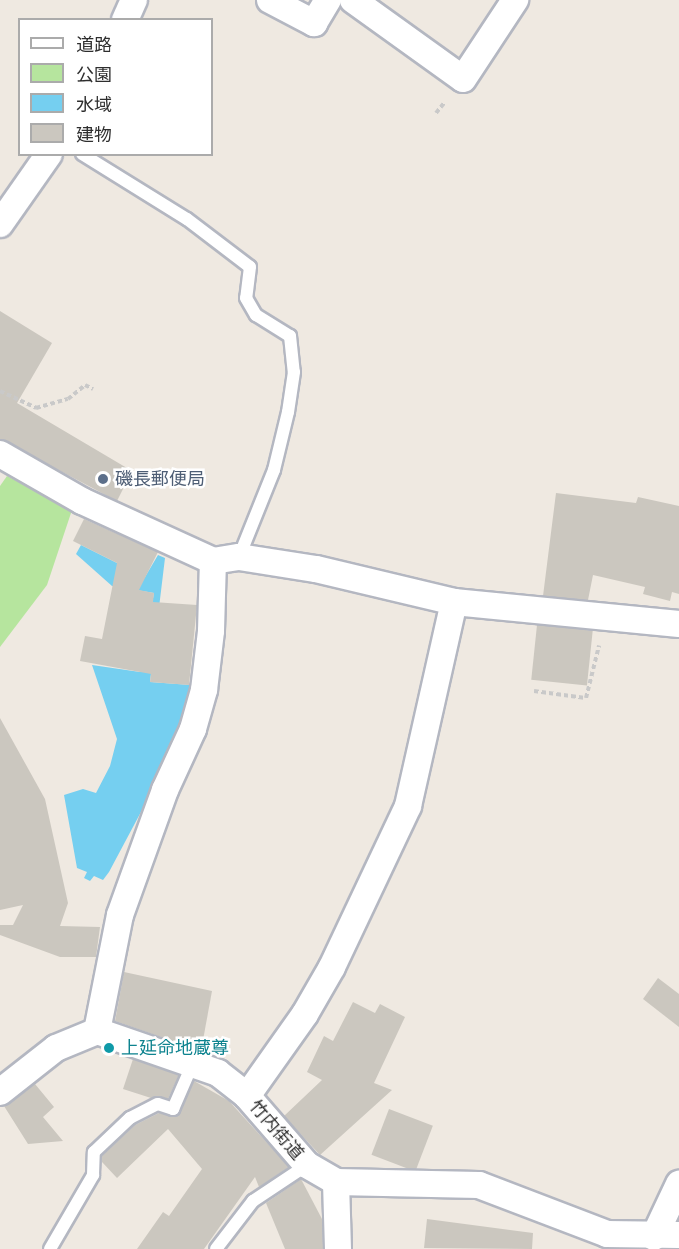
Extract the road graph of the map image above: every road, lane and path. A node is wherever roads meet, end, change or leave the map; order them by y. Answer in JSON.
{"nodes":[{"id":1,"x":134,"y":0,"type":"edge"},
{"id":2,"x":270,"y":0,"type":"edge"},
{"id":3,"x":328,"y":0,"type":"edge"},
{"id":4,"x":353,"y":0,"type":"edge"},
{"id":5,"x":515,"y":0,"type":"edge"},
{"id":6,"x":126,"y":18,"type":"edge"},
{"id":7,"x":48,"y":156,"type":"edge"},
{"id":8,"x":85,"y":156,"type":"edge"},
{"id":9,"x":0,"y":224,"type":"edge"},
{"id":10,"x":93,"y":389,"type":"dead end"},
{"id":11,"x":0,"y":391,"type":"edge"},
{"id":12,"x":0,"y":454,"type":"edge"},
{"id":13,"x":239,"y":557,"type":"junction"},
{"id":14,"x":213,"y":561,"type":"junction"},
{"id":15,"x":454,"y":602,"type":"junction"},
{"id":16,"x":606,"y":616,"type":"junction"},
{"id":17,"x":679,"y":624,"type":"edge"},
{"id":18,"x":534,"y":691,"type":"dead end"},
{"id":19,"x":97,"y":1031,"type":"junction"},
{"id":20,"x":193,"y":1062,"type":"junction"},
{"id":21,"x":0,"y":1092,"type":"edge"},
{"id":22,"x":247,"y":1095,"type":"junction"},
{"id":23,"x":307,"y":1165,"type":"junction"},
{"id":24,"x":336,"y":1182,"type":"junction"},
{"id":25,"x":679,"y":1184,"type":"edge"},
{"id":26,"x":667,"y":1236,"type":"edge"},
{"id":27,"x":50,"y":1249,"type":"edge"},
{"id":28,"x":216,"y":1249,"type":"edge"},
{"id":29,"x":338,"y":1249,"type":"edge"}],
"edges":[{"from":1,"to":6,"type":"street"},
{"from":2,"to":3,"type":"street"},
{"from":4,"to":5,"type":"street"},
{"from":7,"to":9,"type":"street"},
{"from":8,"to":13,"type":"lane"},
{"from":10,"to":11,"type":"path"},
{"from":12,"to":14,"type":"street"},
{"from":13,"to":14,"type":"street"},
{"from":13,"to":15,"type":"street"},
{"from":14,"to":19,"type":"street"},
{"from":15,"to":16,"type":"street"},
{"from":15,"to":22,"type":"street"},
{"from":16,"to":17,"type":"street"},
{"from":16,"to":18,"type":"path"},
{"from":19,"to":20,"type":"street","name":"竹内街道"},
{"from":19,"to":21,"type":"street"},
{"from":20,"to":22,"type":"street","name":"竹内街道"},
{"from":20,"to":27,"type":"lane"},
{"from":22,"to":23,"type":"street","name":"竹内街道"},
{"from":23,"to":24,"type":"street","name":"竹内街道"},
{"from":23,"to":28,"type":"lane"},
{"from":24,"to":26,"type":"street","name":"竹内街道"},
{"from":24,"to":29,"type":"street"},
{"from":25,"to":26,"type":"street"}]}
